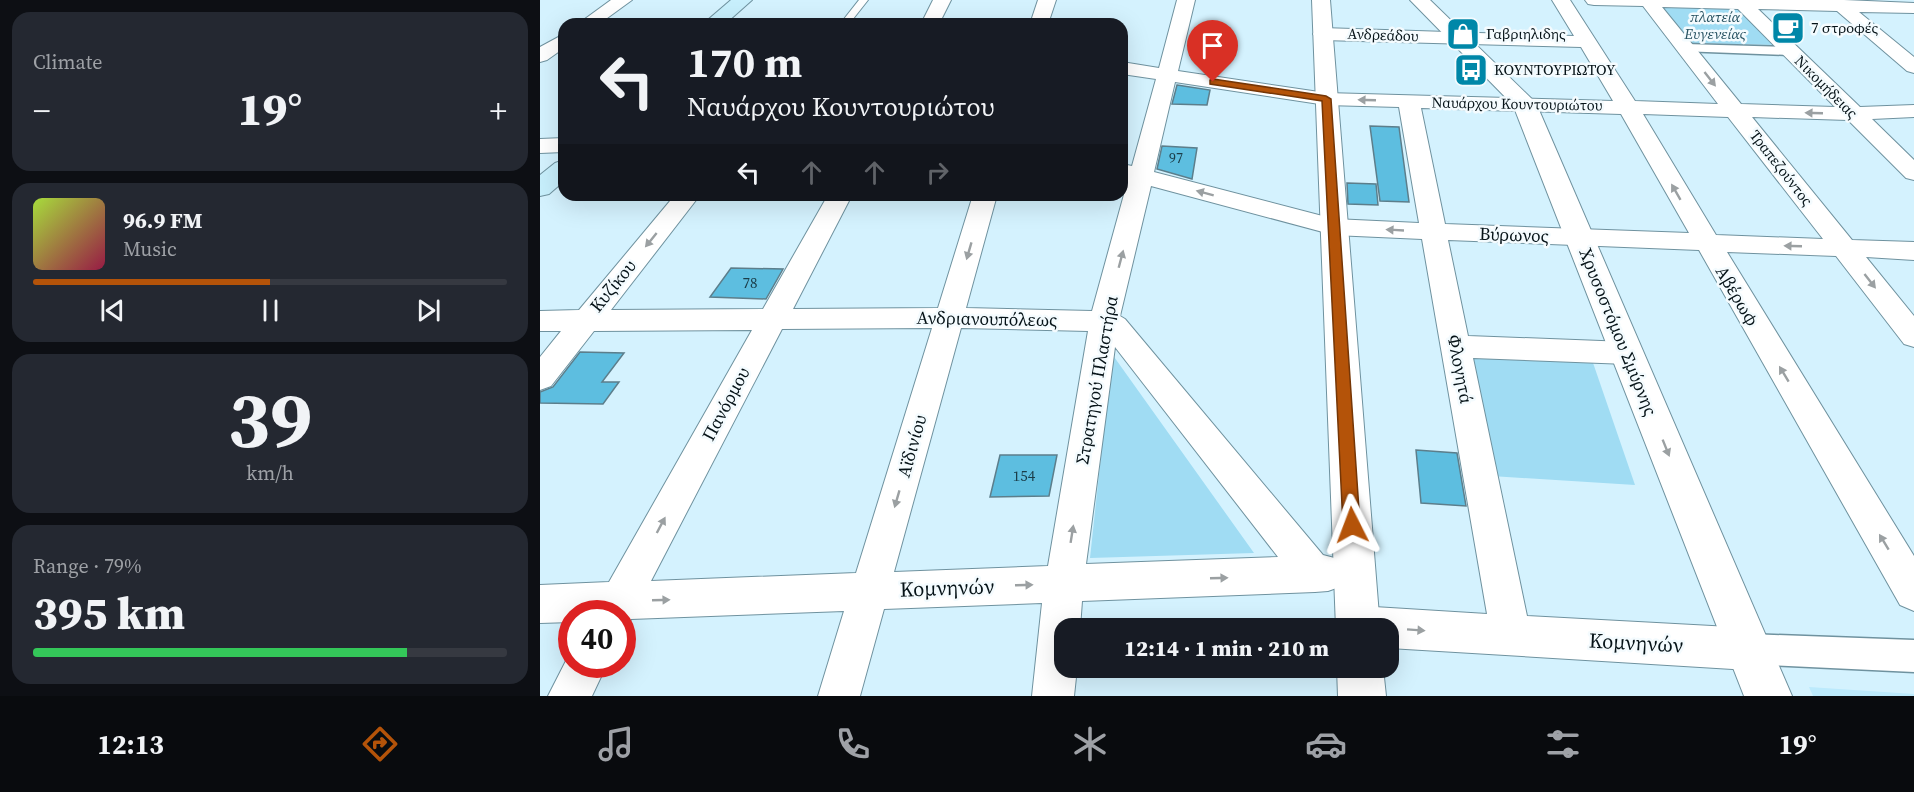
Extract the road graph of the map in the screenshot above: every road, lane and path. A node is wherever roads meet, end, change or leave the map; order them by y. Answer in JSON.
{"nodes":[{"id":1,"x":622,"y":0,"type":"edge"},
{"id":2,"x":743,"y":0,"type":"edge"},
{"id":3,"x":763,"y":0,"type":"edge"},
{"id":4,"x":864,"y":0,"type":"edge"},
{"id":5,"x":942,"y":0,"type":"edge"},
{"id":6,"x":1047,"y":0,"type":"edge"},
{"id":7,"x":1186,"y":0,"type":"edge"},
{"id":8,"x":1321,"y":0,"type":"edge"},
{"id":9,"x":1419,"y":0,"type":"edge"},
{"id":10,"x":1561,"y":0,"type":"edge"},
{"id":11,"x":1594,"y":0,"type":"edge"},
{"id":12,"x":1648,"y":1,"type":"edge"},
{"id":13,"x":1741,"y":2,"type":"edge"},
{"id":14,"x":1838,"y":3,"type":"edge"},
{"id":15,"x":1914,"y":8,"type":"edge"},
{"id":16,"x":596,"y":18,"type":"edge"},
{"id":17,"x":720,"y":18,"type":"edge"},
{"id":18,"x":741,"y":18,"type":"edge"},
{"id":19,"x":849,"y":18,"type":"edge"},
{"id":20,"x":933,"y":18,"type":"edge"},
{"id":21,"x":1041,"y":18,"type":"edge"},
{"id":22,"x":1322,"y":34,"type":"junction"},
{"id":23,"x":1457,"y":38,"type":"junction"},
{"id":24,"x":540,"y":40,"type":"edge"},
{"id":25,"x":558,"y":40,"type":"edge"},
{"id":26,"x":1588,"y":42,"type":"junction"},
{"id":27,"x":558,"y":44,"type":"edge"},
{"id":28,"x":1685,"y":48,"type":"junction"},
{"id":29,"x":1790,"y":51,"type":"junction"},
{"id":30,"x":540,"y":56,"type":"edge"},
{"id":31,"x":1914,"y":66,"type":"edge"},
{"id":32,"x":1128,"y":69,"type":"edge"},
{"id":33,"x":1168,"y":75,"type":"junction"},
{"id":34,"x":1326,"y":99,"type":"junction"},
{"id":35,"x":1409,"y":102,"type":"junction"},
{"id":36,"x":1524,"y":103,"type":"junction"},
{"id":37,"x":1627,"y":106,"type":"junction"},
{"id":38,"x":1734,"y":110,"type":"junction"},
{"id":39,"x":1914,"y":111,"type":"edge"},
{"id":40,"x":1854,"y":114,"type":"junction"},
{"id":41,"x":558,"y":145,"type":"edge"},
{"id":42,"x":540,"y":146,"type":"edge"},
{"id":43,"x":558,"y":150,"type":"edge"},
{"id":44,"x":540,"y":165,"type":"edge"},
{"id":45,"x":558,"y":173,"type":"edge"},
{"id":46,"x":1132,"y":173,"type":"edge"},
{"id":47,"x":1914,"y":173,"type":"edge"},
{"id":48,"x":540,"y":188,"type":"edge"},
{"id":49,"x":1128,"y":194,"type":"edge"},
{"id":50,"x":683,"y":201,"type":"edge"},
{"id":51,"x":837,"y":201,"type":"edge"},
{"id":52,"x":983,"y":201,"type":"edge"},
{"id":53,"x":1127,"y":201,"type":"edge"},
{"id":54,"x":1334,"y":227,"type":"junction"},
{"id":55,"x":1433,"y":232,"type":"junction"},
{"id":56,"x":1580,"y":238,"type":"junction"},
{"id":57,"x":1706,"y":243,"type":"junction"},
{"id":58,"x":1844,"y":248,"type":"junction"},
{"id":59,"x":1914,"y":251,"type":"edge"},
{"id":60,"x":772,"y":318,"type":"junction"},
{"id":61,"x":949,"y":318,"type":"junction"},
{"id":62,"x":585,"y":320,"type":"junction"},
{"id":63,"x":540,"y":321,"type":"edge"},
{"id":64,"x":1104,"y":321,"type":"junction"},
{"id":65,"x":1914,"y":336,"type":"edge"},
{"id":66,"x":1455,"y":346,"type":"junction"},
{"id":67,"x":1627,"y":353,"type":"junction"},
{"id":68,"x":540,"y":378,"type":"edge"},
{"id":69,"x":1354,"y":572,"type":"junction"},
{"id":70,"x":1315,"y":574,"type":"junction"},
{"id":71,"x":1064,"y":584,"type":"junction"},
{"id":72,"x":870,"y":591,"type":"junction"},
{"id":73,"x":1914,"y":592,"type":"edge"},
{"id":74,"x":621,"y":600,"type":"edge"},
{"id":75,"x":540,"y":604,"type":"edge"},
{"id":76,"x":558,"y":605,"type":"edge"},
{"id":77,"x":636,"y":607,"type":"edge"},
{"id":78,"x":1357,"y":618,"type":"edge"},
{"id":79,"x":1511,"y":636,"type":"junction"},
{"id":80,"x":1399,"y":640,"type":"edge"},
{"id":81,"x":1749,"y":649,"type":"junction"},
{"id":82,"x":1914,"y":656,"type":"edge"},
{"id":83,"x":579,"y":678,"type":"edge"},
{"id":84,"x":1361,"y":678,"type":"edge"},
{"id":85,"x":569,"y":696,"type":"edge"},
{"id":86,"x":839,"y":696,"type":"edge"},
{"id":87,"x":1053,"y":696,"type":"edge"},
{"id":88,"x":1362,"y":696,"type":"edge"},
{"id":89,"x":1768,"y":696,"type":"edge"}],
"edges":[{"from":1,"to":16,"type":"street"},
{"from":2,"to":17,"type":"main road"},
{"from":3,"to":18,"type":"main road"},
{"from":4,"to":19,"type":"lane"},
{"from":5,"to":20,"type":"street"},
{"from":6,"to":21,"type":"street"},
{"from":7,"to":33,"type":"street","name":"Στρατηγού Πλαστήρα"},
{"from":8,"to":22,"type":"street"},
{"from":9,"to":23,"type":"street","name":"Χρυσοστόμου Σμύρνης"},
{"from":10,"to":26,"type":"street","name":"Αβέρωφ"},
{"from":11,"to":12,"type":"street"},
{"from":12,"to":13,"type":"street"},
{"from":12,"to":28,"type":"street","name":"Τραπεζούντος"},
{"from":13,"to":14,"type":"street"},
{"from":13,"to":29,"type":"street","name":"Νικομήδειας"},
{"from":14,"to":15,"type":"street"},
{"from":14,"to":31,"type":"street"},
{"from":22,"to":23,"type":"street","name":"Ανδρεάδου"},
{"from":22,"to":34,"type":"street"},
{"from":23,"to":26,"type":"street","name":"Ανδρεάδου"},
{"from":23,"to":36,"type":"street","name":"Χρυσοστόμου Σμύρνης"},
{"from":24,"to":25,"type":"street"},
{"from":26,"to":37,"type":"street","name":"Αβέρωφ"},
{"from":27,"to":30,"type":"street"},
{"from":28,"to":29,"type":"street"},
{"from":28,"to":38,"type":"street","name":"Τραπεζούντος","one_way":true},
{"from":29,"to":40,"type":"street","name":"Νικομήδειας"},
{"from":32,"to":33,"type":"street","name":"Ναυάρχου Κουντουριώτου"},
{"from":33,"to":34,"type":"street","name":"Ναυάρχου Κουντουριώτου"},
{"from":33,"to":46,"type":"street","name":"Στρατηγού Πλαστήρα"},
{"from":35,"to":34,"type":"street","name":"Ναυάρχου Κουντουριώτου","one_way":true},
{"from":34,"to":54,"type":"street"},
{"from":35,"to":36,"type":"street","name":"Ναυάρχου Κουντουριώτου"},
{"from":35,"to":55,"type":"street","name":"Φλογητά"},
{"from":36,"to":37,"type":"street","name":"Ναυάρχου Κουντουριώτου"},
{"from":36,"to":56,"type":"street","name":"Χρυσοστόμου Σμύρνης"},
{"from":37,"to":38,"type":"street","name":"Ναυάρχου Κουντουριώτου"},
{"from":57,"to":37,"type":"street","name":"Αβέρωφ","one_way":true},
{"from":40,"to":38,"type":"street","name":"Ναυάρχου Κουντουριώτου","one_way":true},
{"from":38,"to":58,"type":"street","name":"Τραπεζούντος"},
{"from":39,"to":40,"type":"street","name":"Ναυάρχου Κουντουριώτου"},
{"from":40,"to":47,"type":"street","name":"Νικομήδειας"},
{"from":41,"to":42,"type":"street"},
{"from":43,"to":44,"type":"main road"},
{"from":45,"to":48,"type":"main road"},
{"from":49,"to":46,"type":"street","name":"Στρατηγού Πλαστήρα","one_way":true},
{"from":54,"to":46,"type":"street","name":"Βύρωνος","one_way":true},
{"from":50,"to":62,"type":"street","name":"Κυζίκου","one_way":true},
{"from":51,"to":60,"type":"street","name":"Πανόρμου"},
{"from":52,"to":61,"type":"street","name":"Αϊδινίου","one_way":true},
{"from":64,"to":53,"type":"street","name":"Στρατηγού Πλαστήρα","one_way":true},
{"from":55,"to":54,"type":"street","name":"Βύρωνος","one_way":true},
{"from":54,"to":69,"type":"street"},
{"from":55,"to":56,"type":"street","name":"Βύρωνος"},
{"from":55,"to":66,"type":"street","name":"Φλογητά"},
{"from":56,"to":57,"type":"street","name":"Βύρωνος"},
{"from":56,"to":67,"type":"street","name":"Χρυσοστόμου Σμύρνης"},
{"from":58,"to":57,"type":"street","name":"Βύρωνος","one_way":true},
{"from":73,"to":57,"type":"street","name":"Αβέρωφ","one_way":true},
{"from":58,"to":59,"type":"street","name":"Βύρωνος"},
{"from":58,"to":65,"type":"street","name":"Τραπεζούντος","one_way":true},
{"from":60,"to":61,"type":"street","name":"Ανδριανουπόλεως"},
{"from":60,"to":62,"type":"street","name":"Ανδριανουπόλεως"},
{"from":74,"to":60,"type":"street","name":"Πανόρμου","one_way":true},
{"from":61,"to":64,"type":"street","name":"Ανδριανουπόλεως"},
{"from":61,"to":72,"type":"street","name":"Αϊδινίου","one_way":true},
{"from":62,"to":63,"type":"street","name":"Ανδριανουπόλεως"},
{"from":62,"to":68,"type":"street","name":"Κυζίκου"},
{"from":64,"to":70,"type":"street"},
{"from":71,"to":64,"type":"street","name":"Στρατηγού Πλαστήρα","one_way":true},
{"from":66,"to":67,"type":"street"},
{"from":66,"to":79,"type":"street","name":"Φλογητά"},
{"from":67,"to":81,"type":"street","name":"Χρυσοστόμου Σμύρνης","one_way":true},
{"from":69,"to":70,"type":"street","name":"Κομνηνών"},
{"from":69,"to":78,"type":"street"},
{"from":71,"to":70,"type":"street","name":"Κομνηνών","one_way":true},
{"from":72,"to":71,"type":"street","name":"Κομνηνών","one_way":true},
{"from":71,"to":87,"type":"street","name":"Στρατηγού Πλαστήρα"},
{"from":77,"to":72,"type":"street","name":"Κομνηνών","one_way":true},
{"from":72,"to":86,"type":"street","name":"Αϊδινίου"},
{"from":75,"to":76,"type":"street","name":"Κομνηνών"},
{"from":80,"to":79,"type":"street","name":"Κομνηνών","one_way":true},
{"from":79,"to":81,"type":"street","name":"Κομνηνών"},
{"from":81,"to":82,"type":"street","name":"Κομνηνών"},
{"from":81,"to":89,"type":"street","name":"Χρυσοστόμου Σμύρνης"},
{"from":83,"to":85,"type":"street"},
{"from":84,"to":88,"type":"street"}]}
